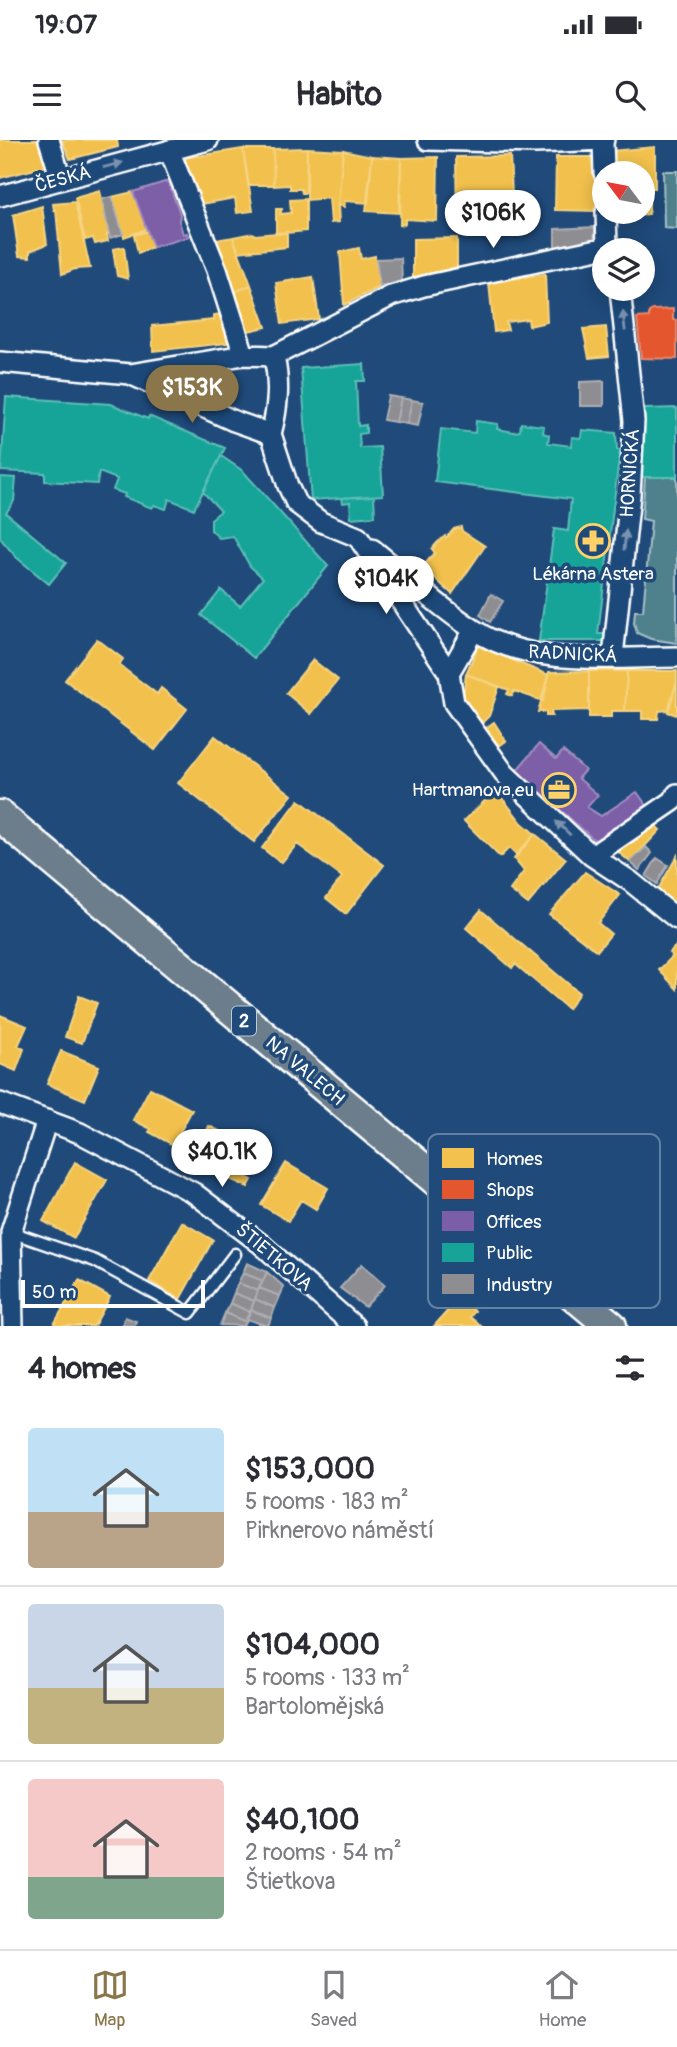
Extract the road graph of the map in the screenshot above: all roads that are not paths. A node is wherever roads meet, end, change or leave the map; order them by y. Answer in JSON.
{"nodes":[{"id":1,"x":50,"y":140,"type":"edge"},
{"id":2,"x":208,"y":140,"type":"edge"},
{"id":3,"x":428,"y":140,"type":"edge"},
{"id":4,"x":596,"y":140,"type":"edge"},
{"id":5,"x":169,"y":150,"type":"junction"},
{"id":6,"x":601,"y":161,"type":"edge"},
{"id":7,"x":61,"y":179,"type":"junction"},
{"id":8,"x":0,"y":196,"type":"edge"},
{"id":9,"x":592,"y":251,"type":"edge"},
{"id":10,"x":621,"y":301,"type":"edge"},
{"id":11,"x":244,"y":355,"type":"junction"},
{"id":12,"x":274,"y":356,"type":"junction"},
{"id":13,"x":0,"y":362,"type":"edge"},
{"id":14,"x":130,"y":374,"type":"junction"},
{"id":15,"x":271,"y":434,"type":"junction"},
{"id":16,"x":358,"y":537,"type":"junction"},
{"id":17,"x":474,"y":630,"type":"junction"},
{"id":18,"x":613,"y":657,"type":"junction"},
{"id":19,"x":677,"y":657,"type":"edge"},
{"id":20,"x":449,"y":673,"type":"junction"},
{"id":21,"x":677,"y":794,"type":"edge"},
{"id":22,"x":0,"y":816,"type":"edge"},
{"id":23,"x":592,"y":856,"type":"junction"},
{"id":24,"x":677,"y":919,"type":"edge"},
{"id":25,"x":0,"y":1103,"type":"edge"},
{"id":26,"x":47,"y":1121,"type":"junction"},
{"id":27,"x":428,"y":1173,"type":"edge"},
{"id":28,"x":5,"y":1232,"type":"edge"},
{"id":29,"x":235,"y":1254,"type":"dead end"},
{"id":30,"x":589,"y":1308,"type":"edge"},
{"id":31,"x":13,"y":1326,"type":"edge"},
{"id":32,"x":354,"y":1326,"type":"edge"},
{"id":33,"x":611,"y":1326,"type":"edge"}],
"edges":[{"from":1,"to":7,"type":"street"},
{"from":2,"to":5,"type":"street","name":"ČESKÁ"},
{"from":3,"to":4,"type":"street"},
{"from":4,"to":6,"type":"street"},
{"from":7,"to":5,"type":"street","name":"ČESKÁ","one_way":true},
{"from":5,"to":11,"type":"street"},
{"from":7,"to":8,"type":"street","name":"ČESKÁ"},
{"from":9,"to":12,"type":"street"},
{"from":18,"to":10,"type":"street","name":"HORNICKÁ","one_way":true},
{"from":11,"to":12,"type":"street"},
{"from":11,"to":14,"type":"street"},
{"from":12,"to":15,"type":"street"},
{"from":13,"to":14,"type":"street"},
{"from":14,"to":15,"type":"street"},
{"from":15,"to":16,"type":"street","name":"RADNICKÁ"},
{"from":16,"to":17,"type":"street","name":"RADNICKÁ"},
{"from":16,"to":20,"type":"street"},
{"from":17,"to":18,"type":"street","name":"RADNICKÁ"},
{"from":17,"to":20,"type":"street"},
{"from":18,"to":19,"type":"street","name":"RADNICKÁ"},
{"from":23,"to":20,"type":"street","one_way":true},
{"from":21,"to":23,"type":"street"},
{"from":22,"to":27,"type":"main road","name":"NA VALECH","number":"2"},
{"from":23,"to":24,"type":"street"},
{"from":25,"to":26,"type":"street","name":"ŠTIETKOVA"},
{"from":26,"to":28,"type":"street"},
{"from":26,"to":32,"type":"street","name":"ŠTIETKOVA"},
{"from":28,"to":29,"type":"lane"},
{"from":28,"to":31,"type":"street"},
{"from":30,"to":33,"type":"main road","name":"NA VALECH","number":"2"}]}
